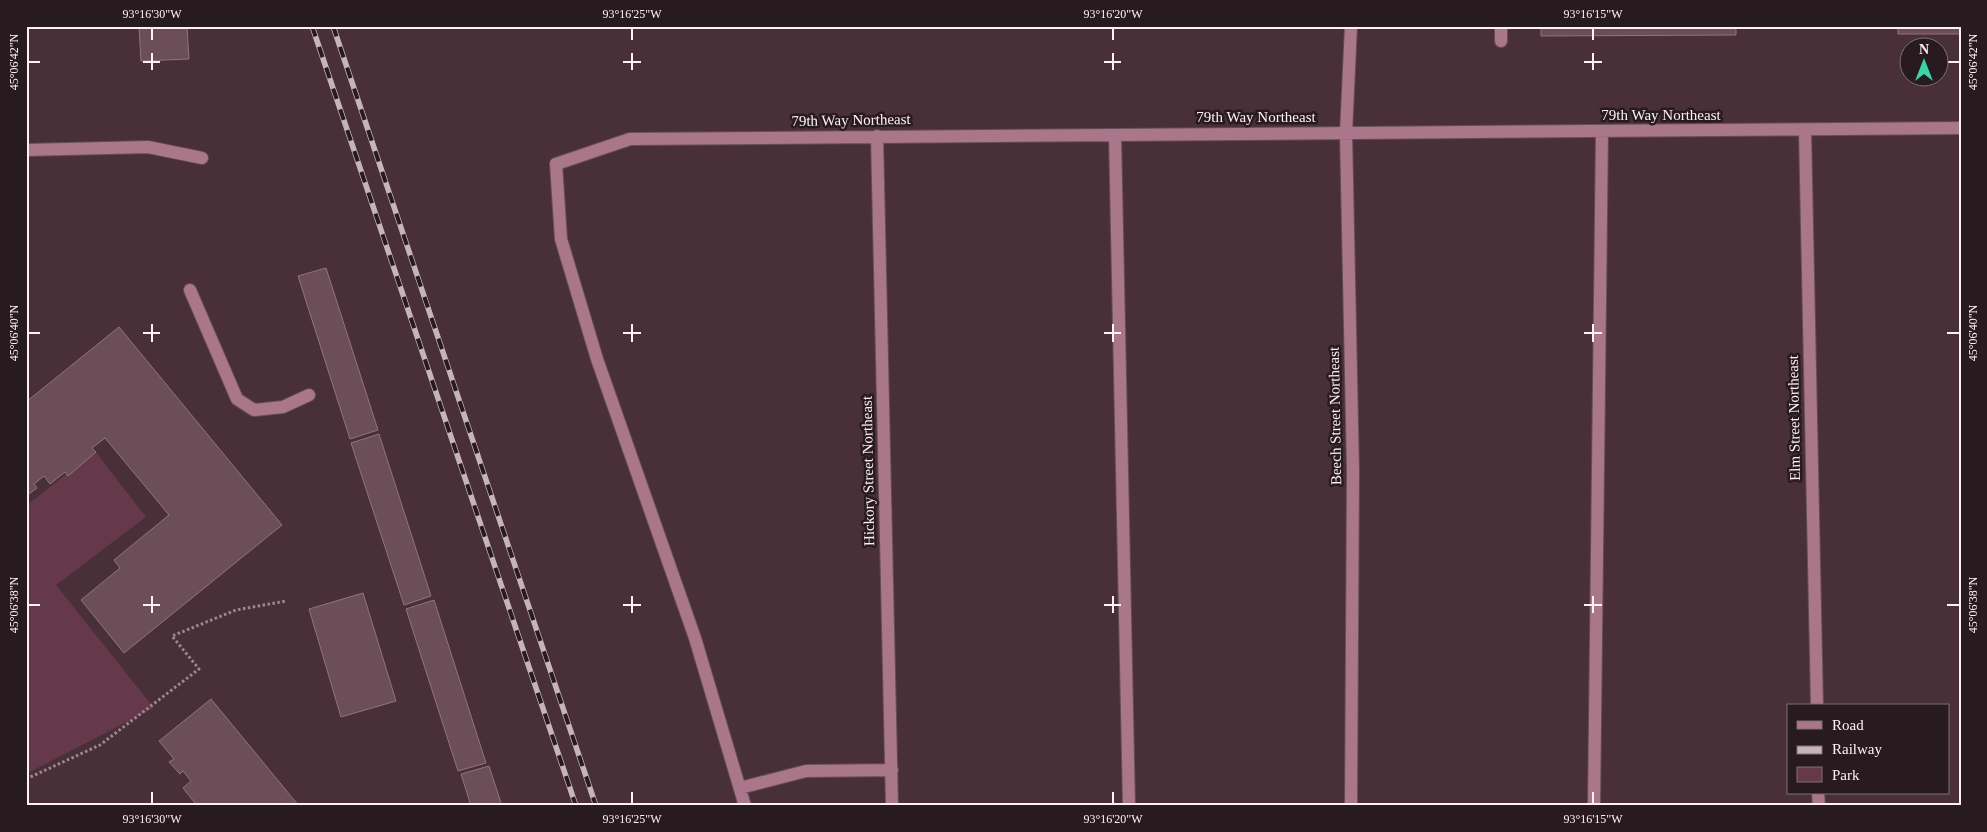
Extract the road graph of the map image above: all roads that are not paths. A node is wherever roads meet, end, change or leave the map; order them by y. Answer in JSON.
{"nodes":[{"id":1,"x":1350,"y":26,"type":"edge"},
{"id":2,"x":1501,"y":26,"type":"edge"},
{"id":3,"x":1502,"y":41,"type":"dead end"},
{"id":4,"x":1961,"y":128,"type":"edge"},
{"id":5,"x":1805,"y":130,"type":"junction"},
{"id":6,"x":1602,"y":131,"type":"junction"},
{"id":7,"x":1346,"y":133,"type":"junction"},
{"id":8,"x":1115,"y":135,"type":"junction"},
{"id":9,"x":877,"y":136,"type":"junction"},
{"id":10,"x":26,"y":150,"type":"edge"},
{"id":11,"x":202,"y":158,"type":"dead end"},
{"id":12,"x":190,"y":290,"type":"dead end"},
{"id":13,"x":309,"y":395,"type":"dead end"},
{"id":14,"x":1816,"y":704,"type":"edge"},
{"id":15,"x":892,"y":770,"type":"junction"},
{"id":16,"x":740,"y":788,"type":"junction"},
{"id":17,"x":745,"y":806,"type":"edge"},
{"id":18,"x":892,"y":806,"type":"edge"},
{"id":19,"x":1129,"y":806,"type":"edge"},
{"id":20,"x":1351,"y":806,"type":"edge"},
{"id":21,"x":1594,"y":806,"type":"edge"}],
"edges":[{"from":1,"to":7,"type":"street","name":"Beech Street Northeast"},
{"from":2,"to":3,"type":"street"},
{"from":4,"to":5,"type":"street","name":"79th Way Northeast"},
{"from":5,"to":6,"type":"street","name":"79th Way Northeast"},
{"from":5,"to":14,"type":"street","name":"Elm Street Northeast"},
{"from":6,"to":7,"type":"street","name":"79th Way Northeast"},
{"from":6,"to":21,"type":"street"},
{"from":7,"to":8,"type":"street","name":"79th Way Northeast"},
{"from":7,"to":20,"type":"street","name":"Beech Street Northeast"},
{"from":8,"to":9,"type":"street","name":"79th Way Northeast"},
{"from":8,"to":19,"type":"street"},
{"from":9,"to":15,"type":"street","name":"Hickory Street Northeast"},
{"from":9,"to":16,"type":"street","name":"79th Way Northeast"},
{"from":10,"to":11,"type":"street"},
{"from":12,"to":13,"type":"street"},
{"from":15,"to":16,"type":"street"},
{"from":15,"to":18,"type":"street","name":"Hickory Street Northeast"},
{"from":16,"to":17,"type":"street"}]}
